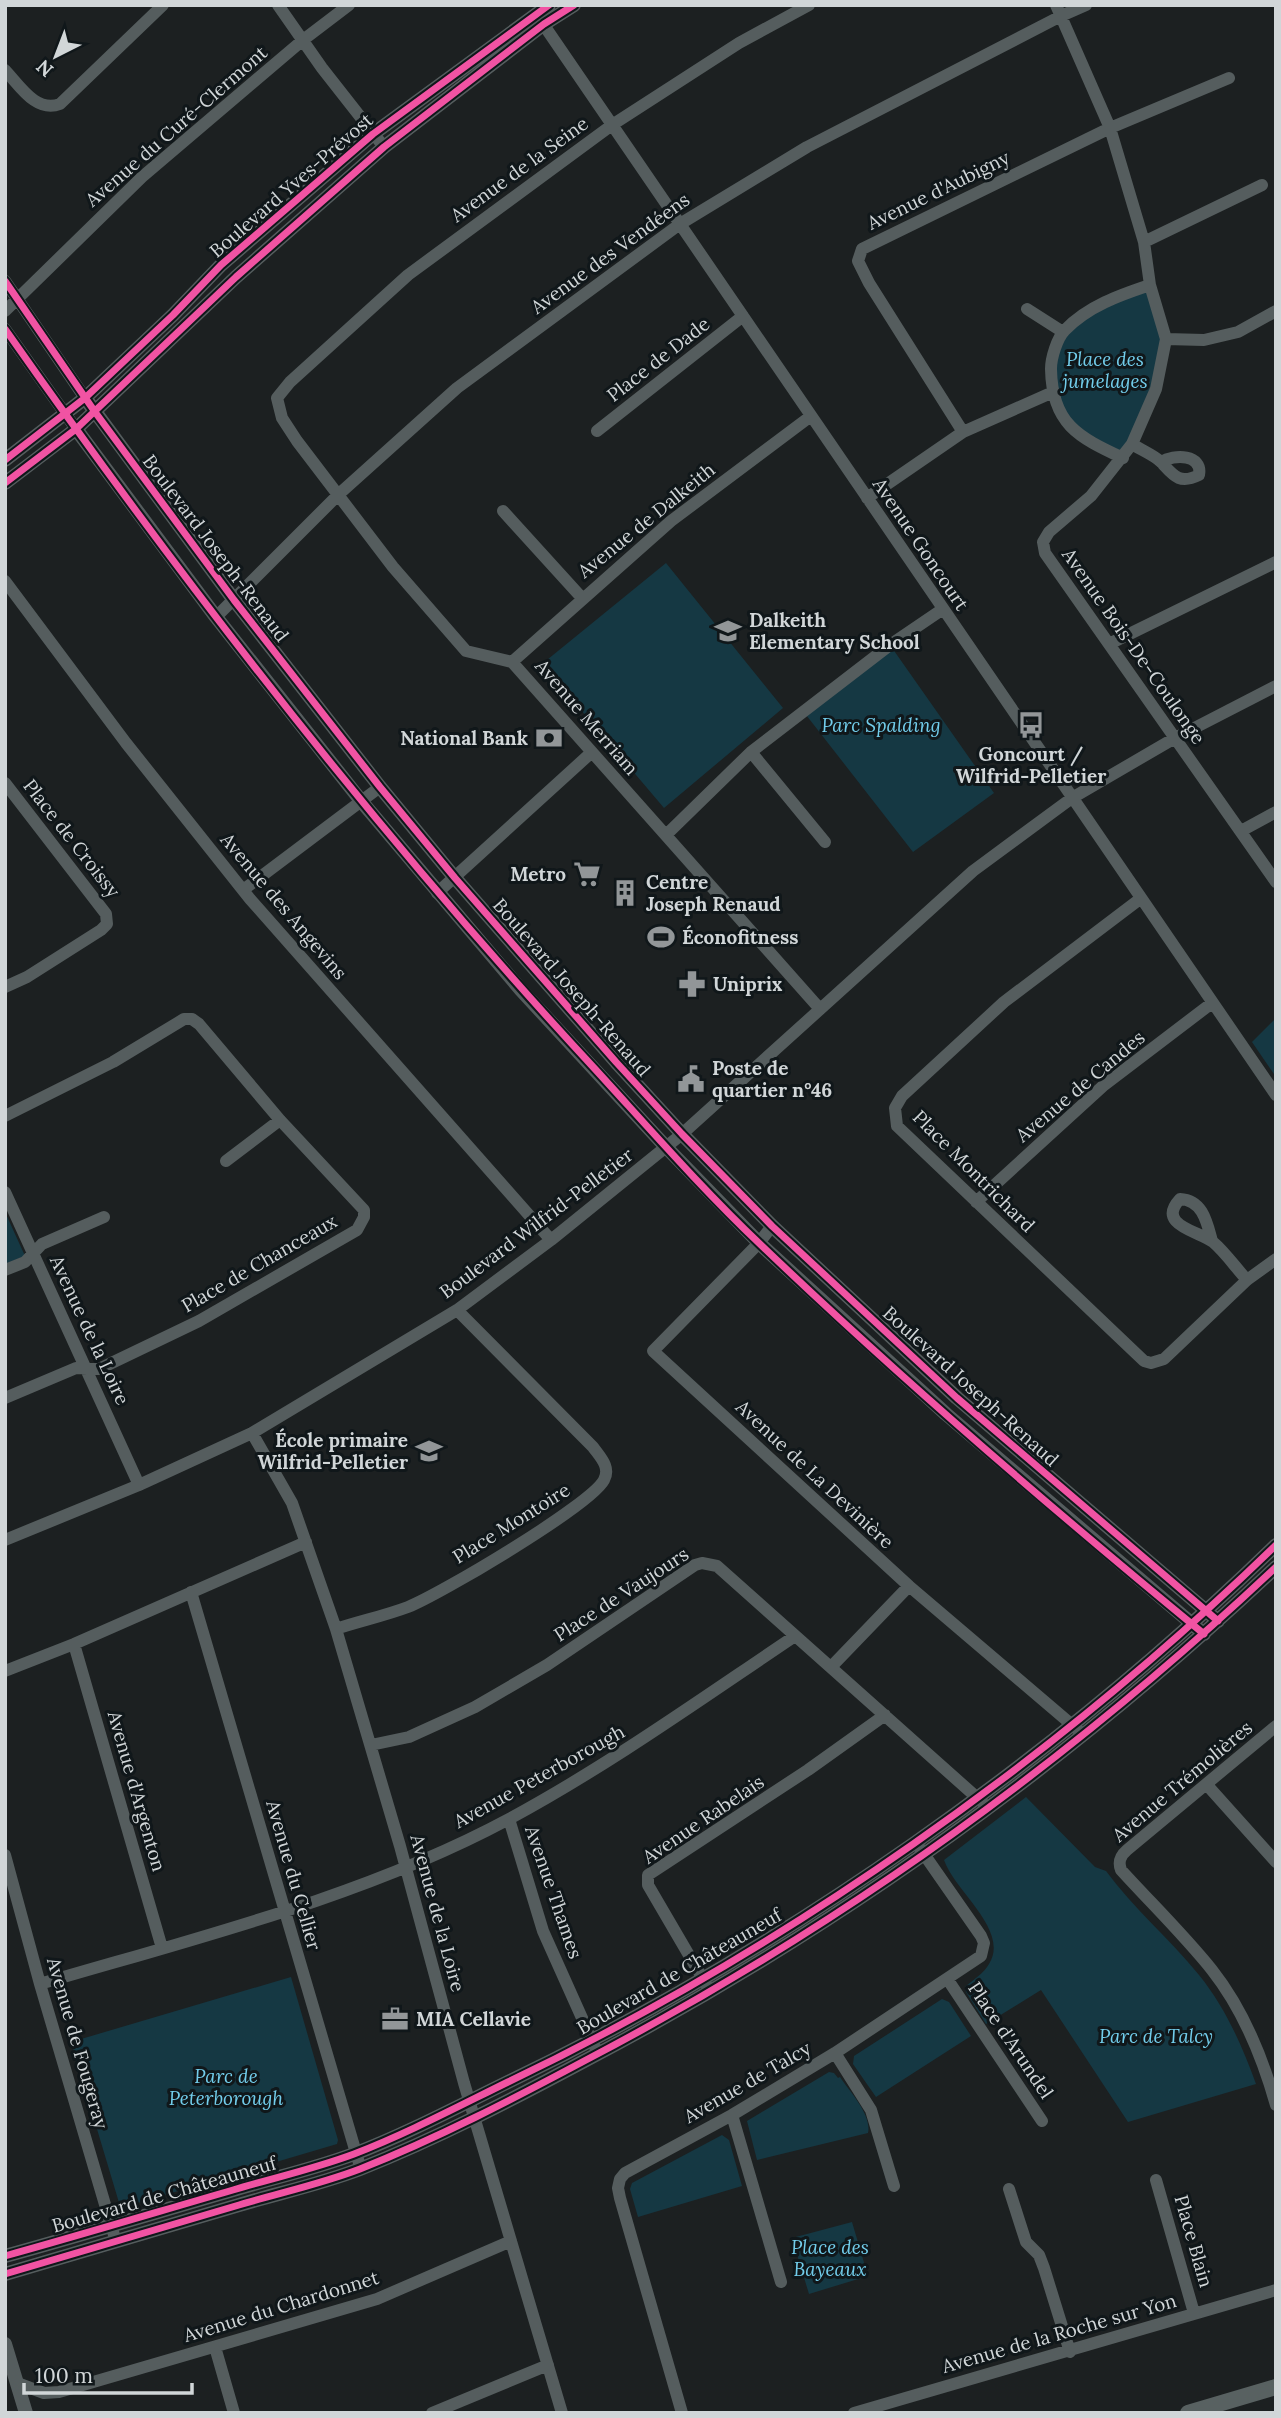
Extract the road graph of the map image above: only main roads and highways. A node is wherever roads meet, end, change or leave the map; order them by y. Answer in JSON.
{"nodes":[{"id":1,"x":1276,"y":2387,"type":"edge"},
{"id":2,"x":1188,"y":2413,"type":"edge"}],
"edges":[{"from":1,"to":2,"type":"main road"}]}
